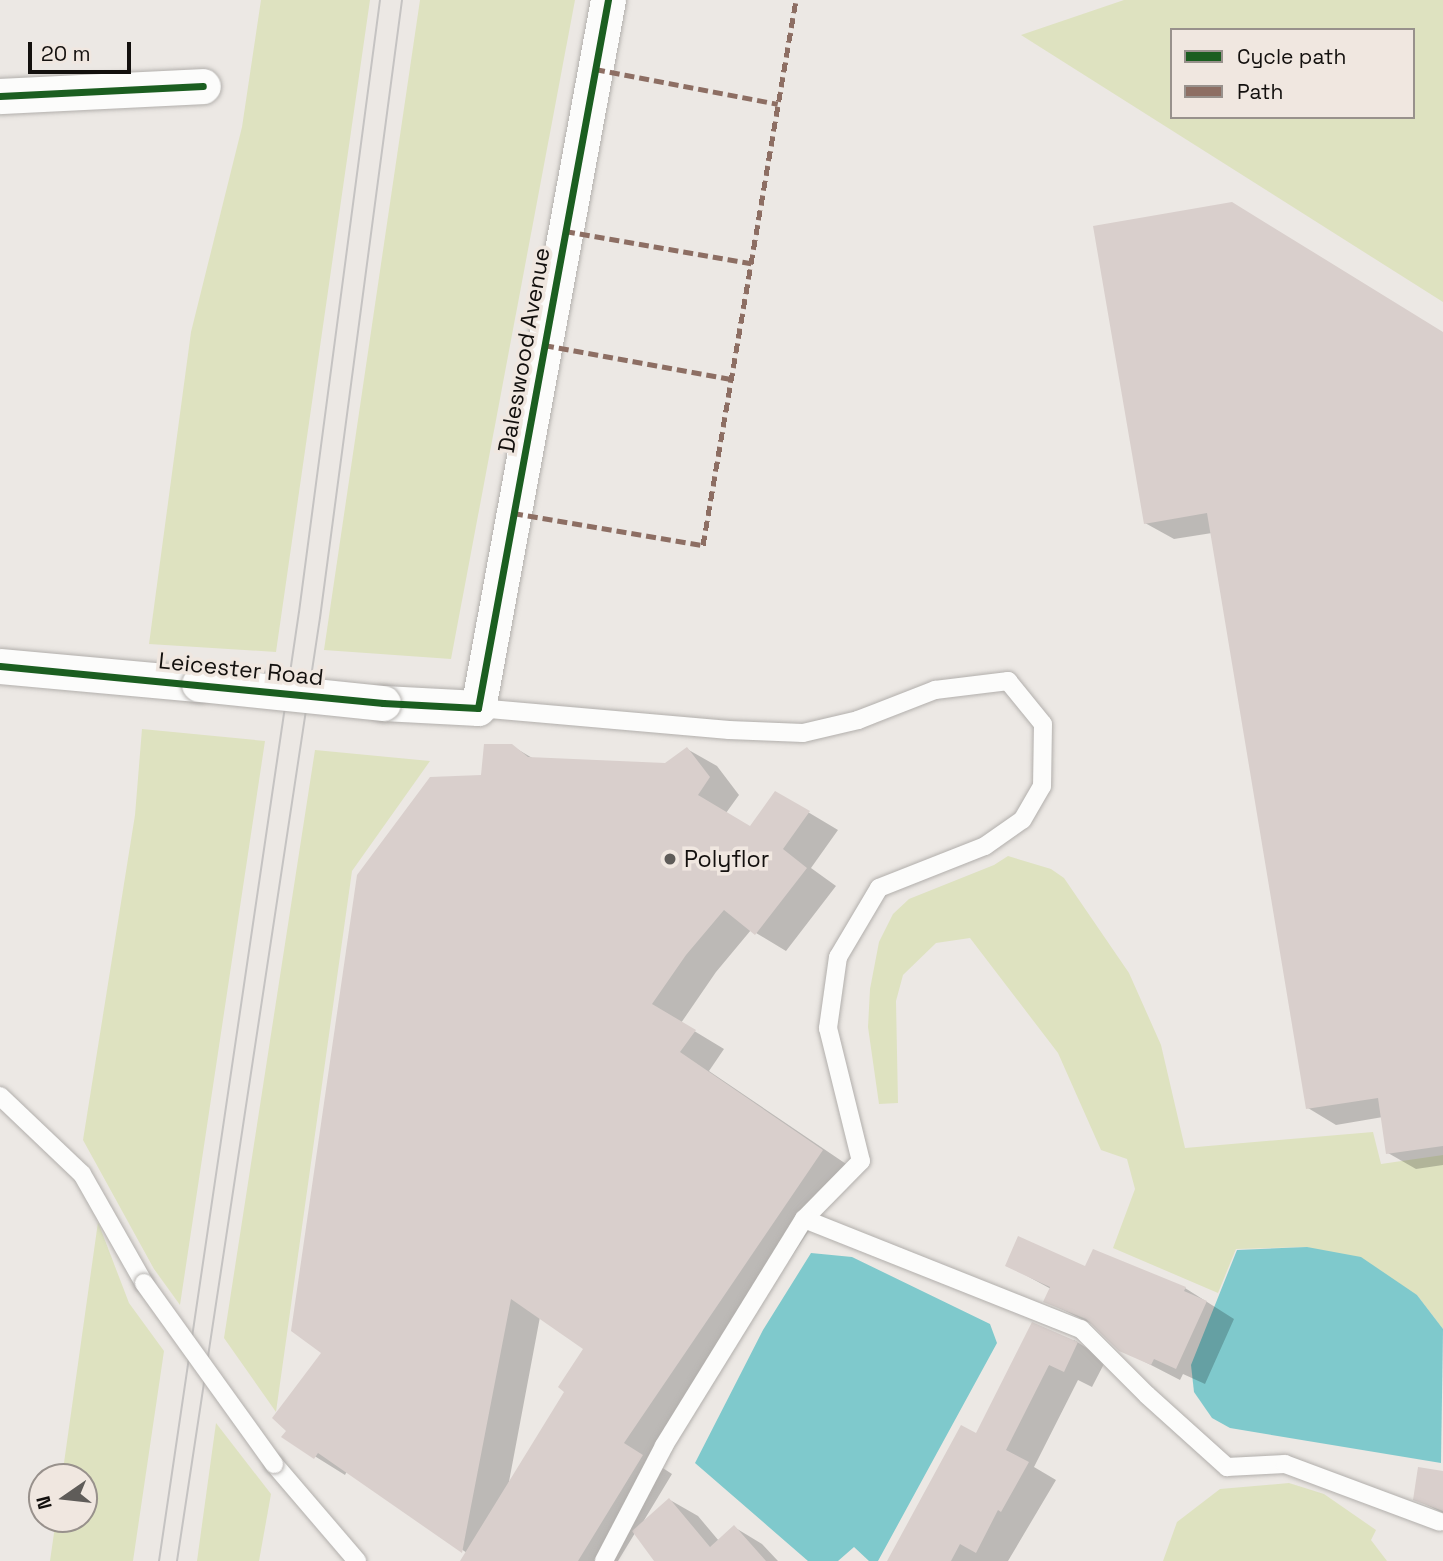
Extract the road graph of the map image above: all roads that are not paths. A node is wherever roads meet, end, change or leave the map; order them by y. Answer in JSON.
{"nodes":[{"id":1,"x":608,"y":0,"type":"edge"},
{"id":2,"x":203,"y":86,"type":"dead end"},
{"id":3,"x":0,"y":96,"type":"edge"},
{"id":4,"x":0,"y":666,"type":"edge"},
{"id":5,"x":478,"y":708,"type":"junction"},
{"id":6,"x":0,"y":1096,"type":"edge"},
{"id":7,"x":804,"y":1219,"type":"junction"},
{"id":8,"x":1440,"y":1522,"type":"dead end"},
{"id":9,"x":357,"y":1561,"type":"edge"},
{"id":10,"x":604,"y":1561,"type":"edge"}],
"edges":[{"from":1,"to":5,"type":"street","name":"Daleswood Avenue"},
{"from":2,"to":3,"type":"street"},
{"from":4,"to":5,"type":"street","name":"Leicester Road","bridge":true},
{"from":5,"to":7,"type":"lane"},
{"from":6,"to":9,"type":"lane","bridge":true},
{"from":7,"to":8,"type":"lane"},
{"from":7,"to":10,"type":"lane"}]}
